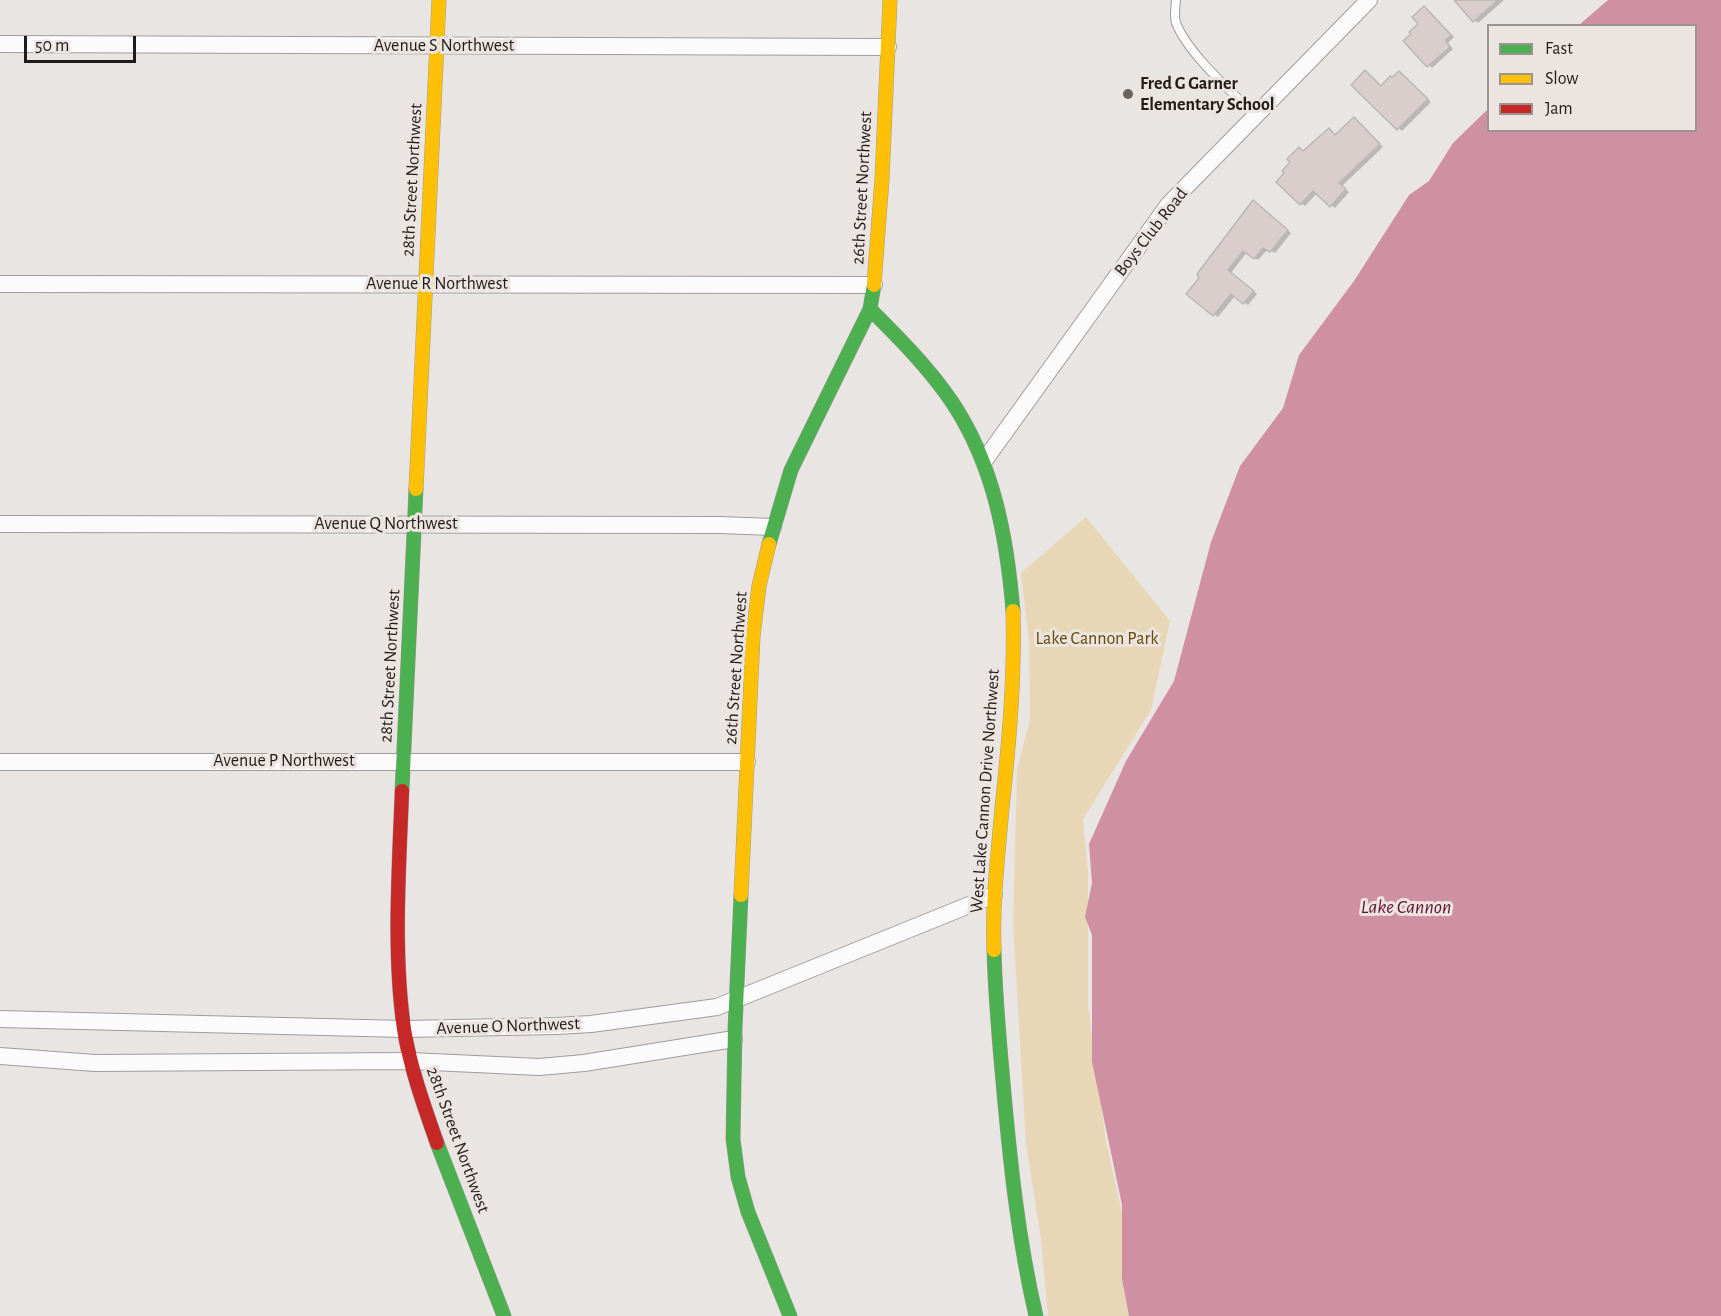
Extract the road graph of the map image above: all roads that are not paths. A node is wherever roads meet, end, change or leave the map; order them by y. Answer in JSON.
{"nodes":[{"id":1,"x":439,"y":0,"type":"edge"},
{"id":2,"x":890,"y":0,"type":"edge"},
{"id":3,"x":1176,"y":0,"type":"edge"},
{"id":4,"x":1369,"y":0,"type":"edge"},
{"id":5,"x":0,"y":44,"type":"edge"},
{"id":6,"x":436,"y":46,"type":"junction"},
{"id":7,"x":888,"y":46,"type":"junction"},
{"id":8,"x":1255,"y":115,"type":"junction"},
{"id":9,"x":426,"y":283,"type":"junction"},
{"id":10,"x":0,"y":284,"type":"edge"},
{"id":11,"x":874,"y":285,"type":"junction"},
{"id":12,"x":870,"y":309,"type":"junction"},
{"id":13,"x":984,"y":461,"type":"junction"},
{"id":14,"x":0,"y":524,"type":"edge"},
{"id":15,"x":414,"y":524,"type":"junction"},
{"id":16,"x":773,"y":526,"type":"junction"},
{"id":17,"x":403,"y":761,"type":"junction"},
{"id":18,"x":0,"y":762,"type":"edge"},
{"id":19,"x":747,"y":762,"type":"junction"},
{"id":20,"x":994,"y":895,"type":"junction"},
{"id":21,"x":737,"y":999,"type":"junction"},
{"id":22,"x":0,"y":1019,"type":"edge"},
{"id":23,"x":404,"y":1029,"type":"junction"},
{"id":24,"x":734,"y":1038,"type":"junction"},
{"id":25,"x":0,"y":1056,"type":"edge"},
{"id":26,"x":411,"y":1061,"type":"junction"},
{"id":27,"x":504,"y":1316,"type":"edge"},
{"id":28,"x":790,"y":1316,"type":"edge"},
{"id":29,"x":1036,"y":1316,"type":"edge"}],
"edges":[{"from":1,"to":6,"type":"street","name":"28th Street Northwest"},
{"from":2,"to":7,"type":"street","name":"26th Street Northwest"},
{"from":3,"to":8,"type":"lane"},
{"from":4,"to":8,"type":"street","name":"Boys Club Road"},
{"from":5,"to":6,"type":"street","name":"Avenue S Northwest"},
{"from":6,"to":7,"type":"street","name":"Avenue S Northwest"},
{"from":6,"to":9,"type":"street","name":"28th Street Northwest"},
{"from":7,"to":11,"type":"street","name":"26th Street Northwest"},
{"from":8,"to":13,"type":"street","name":"Boys Club Road"},
{"from":9,"to":10,"type":"street","name":"Avenue R Northwest"},
{"from":9,"to":11,"type":"street","name":"Avenue R Northwest"},
{"from":9,"to":15,"type":"street","name":"28th Street Northwest"},
{"from":11,"to":12,"type":"street","name":"26th Street Northwest"},
{"from":12,"to":13,"type":"street","name":"West Lake Cannon Drive Northwest"},
{"from":12,"to":16,"type":"street","name":"26th Street Northwest"},
{"from":13,"to":20,"type":"street","name":"West Lake Cannon Drive Northwest"},
{"from":14,"to":15,"type":"street","name":"Avenue Q Northwest"},
{"from":15,"to":16,"type":"street","name":"Avenue Q Northwest"},
{"from":15,"to":17,"type":"street","name":"28th Street Northwest"},
{"from":16,"to":19,"type":"street","name":"26th Street Northwest"},
{"from":17,"to":18,"type":"street","name":"Avenue P Northwest"},
{"from":17,"to":19,"type":"street","name":"Avenue P Northwest"},
{"from":17,"to":23,"type":"street","name":"28th Street Northwest"},
{"from":19,"to":21,"type":"street","name":"26th Street Northwest"},
{"from":20,"to":21,"type":"street","name":"Avenue O Northwest"},
{"from":20,"to":29,"type":"street","name":"West Lake Cannon Drive Northwest"},
{"from":21,"to":23,"type":"street","name":"Avenue O Northwest"},
{"from":21,"to":24,"type":"street","name":"26th Street Northwest"},
{"from":22,"to":23,"type":"street","name":"Avenue O Northwest"},
{"from":23,"to":26,"type":"street","name":"28th Street Northwest"},
{"from":24,"to":26,"type":"street"},
{"from":24,"to":28,"type":"street","name":"26th Street Northwest"},
{"from":25,"to":26,"type":"street"},
{"from":26,"to":27,"type":"street","name":"28th Street Northwest"}]}
